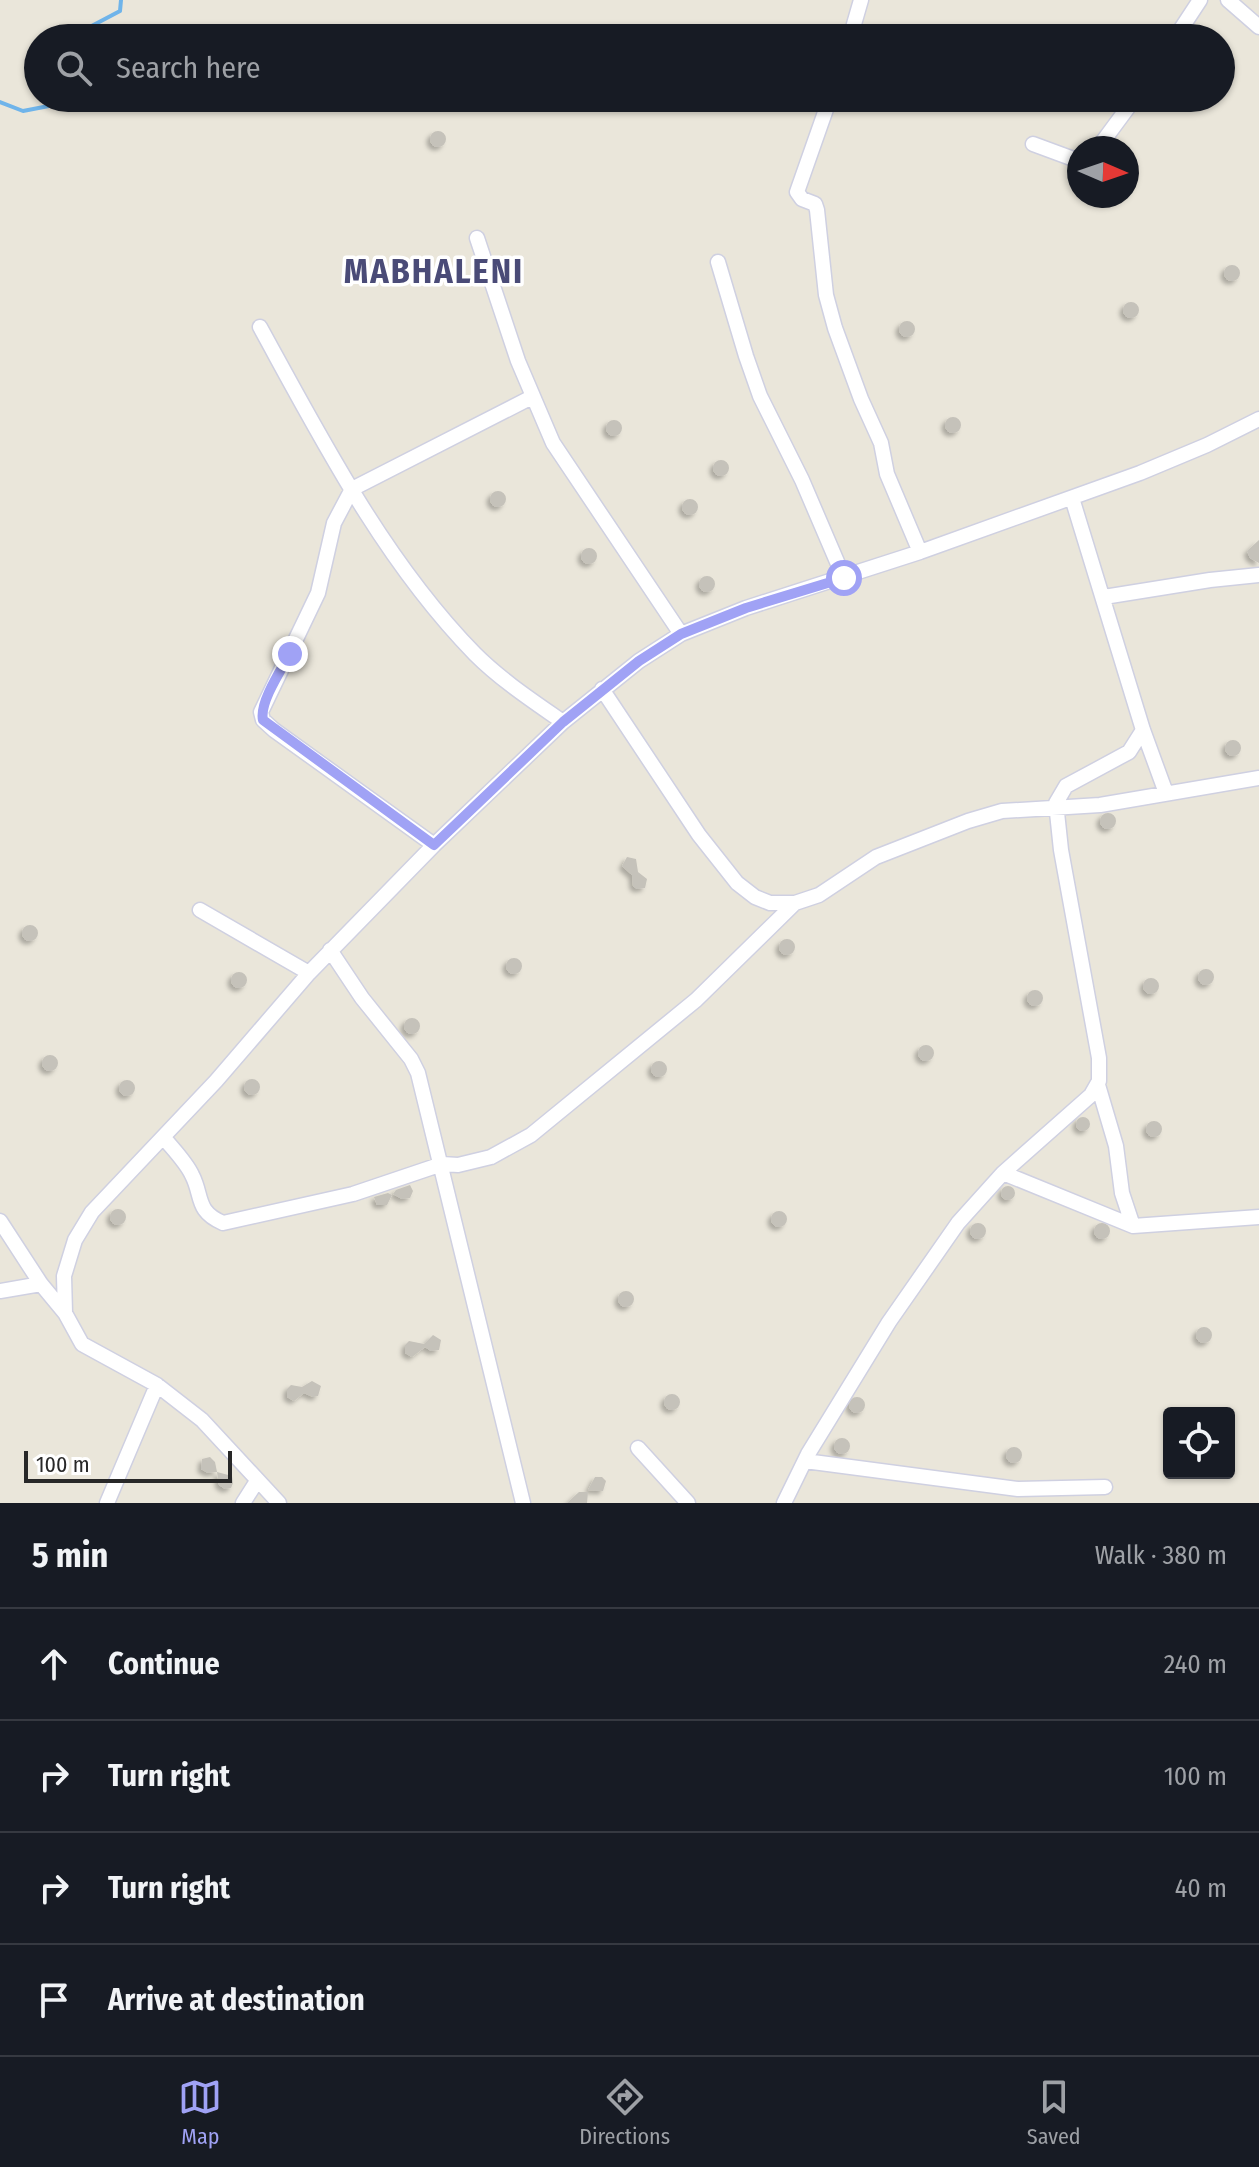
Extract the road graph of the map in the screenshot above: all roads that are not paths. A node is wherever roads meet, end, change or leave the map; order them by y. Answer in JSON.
{"nodes":[{"id":1,"x":861,"y":0,"type":"edge"},
{"id":2,"x":1200,"y":0,"type":"edge"},
{"id":3,"x":1228,"y":0,"type":"edge"},
{"id":4,"x":854,"y":24,"type":"edge"},
{"id":5,"x":1184,"y":24,"type":"edge"},
{"id":6,"x":1259,"y":27,"type":"edge"},
{"id":7,"x":825,"y":112,"type":"edge"},
{"id":8,"x":1125,"y":112,"type":"edge"},
{"id":9,"x":1107,"y":136,"type":"edge"},
{"id":10,"x":1033,"y":144,"type":"dead end"},
{"id":11,"x":1067,"y":157,"type":"edge"},
{"id":12,"x":477,"y":238,"type":"dead end"},
{"id":13,"x":718,"y":262,"type":"dead end"},
{"id":14,"x":260,"y":327,"type":"dead end"},
{"id":15,"x":532,"y":397,"type":"junction"},
{"id":16,"x":1259,"y":419,"type":"edge"},
{"id":17,"x":352,"y":489,"type":"junction"},
{"id":18,"x":1072,"y":498,"type":"junction"},
{"id":19,"x":920,"y":552,"type":"junction"},
{"id":20,"x":1259,"y":575,"type":"edge"},
{"id":21,"x":844,"y":578,"type":"junction"},
{"id":22,"x":1104,"y":597,"type":"junction"},
{"id":23,"x":681,"y":634,"type":"junction"},
{"id":24,"x":602,"y":689,"type":"junction"},
{"id":25,"x":563,"y":722,"type":"junction"},
{"id":26,"x":1143,"y":730,"type":"junction"},
{"id":27,"x":1259,"y":778,"type":"edge"},
{"id":28,"x":1166,"y":793,"type":"junction"},
{"id":29,"x":1056,"y":809,"type":"junction"},
{"id":30,"x":434,"y":845,"type":"junction"},
{"id":31,"x":795,"y":903,"type":"junction"},
{"id":32,"x":200,"y":910,"type":"dead end"},
{"id":33,"x":330,"y":950,"type":"junction"},
{"id":34,"x":309,"y":973,"type":"junction"},
{"id":35,"x":1098,"y":1085,"type":"junction"},
{"id":36,"x":164,"y":1138,"type":"junction"},
{"id":37,"x":442,"y":1164,"type":"junction"},
{"id":38,"x":1003,"y":1173,"type":"junction"},
{"id":39,"x":1259,"y":1217,"type":"edge"},
{"id":40,"x":0,"y":1221,"type":"edge"},
{"id":41,"x":1133,"y":1226,"type":"junction"},
{"id":42,"x":41,"y":1284,"type":"junction"},
{"id":43,"x":0,"y":1291,"type":"edge"},
{"id":44,"x":65,"y":1313,"type":"junction"},
{"id":45,"x":157,"y":1385,"type":"junction"},
{"id":46,"x":638,"y":1448,"type":"dead end"},
{"id":47,"x":805,"y":1461,"type":"junction"},
{"id":48,"x":257,"y":1481,"type":"junction"},
{"id":49,"x":1105,"y":1487,"type":"dead end"},
{"id":50,"x":107,"y":1503,"type":"edge"},
{"id":51,"x":243,"y":1503,"type":"edge"},
{"id":52,"x":279,"y":1503,"type":"edge"},
{"id":53,"x":523,"y":1503,"type":"edge"},
{"id":54,"x":688,"y":1503,"type":"edge"},
{"id":55,"x":784,"y":1503,"type":"edge"}],
"edges":[{"from":1,"to":4,"type":"street"},
{"from":2,"to":5,"type":"street"},
{"from":3,"to":6,"type":"street"},
{"from":7,"to":19,"type":"street"},
{"from":8,"to":9,"type":"street"},
{"from":10,"to":11,"type":"street"},
{"from":12,"to":15,"type":"street"},
{"from":13,"to":21,"type":"street"},
{"from":14,"to":17,"type":"street"},
{"from":15,"to":17,"type":"street"},
{"from":15,"to":23,"type":"street"},
{"from":16,"to":18,"type":"street"},
{"from":17,"to":25,"type":"street"},
{"from":17,"to":30,"type":"street"},
{"from":18,"to":19,"type":"street"},
{"from":18,"to":22,"type":"street"},
{"from":19,"to":21,"type":"street"},
{"from":20,"to":22,"type":"street"},
{"from":21,"to":23,"type":"street"},
{"from":22,"to":26,"type":"street"},
{"from":23,"to":24,"type":"street"},
{"from":24,"to":25,"type":"street"},
{"from":24,"to":31,"type":"street"},
{"from":25,"to":30,"type":"street"},
{"from":26,"to":28,"type":"street"},
{"from":26,"to":29,"type":"street"},
{"from":27,"to":28,"type":"street"},
{"from":28,"to":29,"type":"street"},
{"from":29,"to":31,"type":"street"},
{"from":29,"to":35,"type":"street"},
{"from":30,"to":33,"type":"street"},
{"from":31,"to":37,"type":"street"},
{"from":32,"to":34,"type":"street"},
{"from":33,"to":34,"type":"street"},
{"from":33,"to":37,"type":"street"},
{"from":34,"to":36,"type":"street"},
{"from":35,"to":38,"type":"street"},
{"from":35,"to":41,"type":"street"},
{"from":36,"to":37,"type":"street"},
{"from":36,"to":44,"type":"street"},
{"from":37,"to":53,"type":"street"},
{"from":38,"to":41,"type":"street"},
{"from":38,"to":47,"type":"street"},
{"from":39,"to":41,"type":"street"},
{"from":40,"to":42,"type":"street"},
{"from":42,"to":43,"type":"street"},
{"from":42,"to":44,"type":"street"},
{"from":44,"to":45,"type":"street"},
{"from":45,"to":48,"type":"street"},
{"from":45,"to":50,"type":"street"},
{"from":46,"to":54,"type":"street"},
{"from":47,"to":49,"type":"street"},
{"from":47,"to":55,"type":"street"},
{"from":48,"to":51,"type":"street"},
{"from":48,"to":52,"type":"street"}]}
